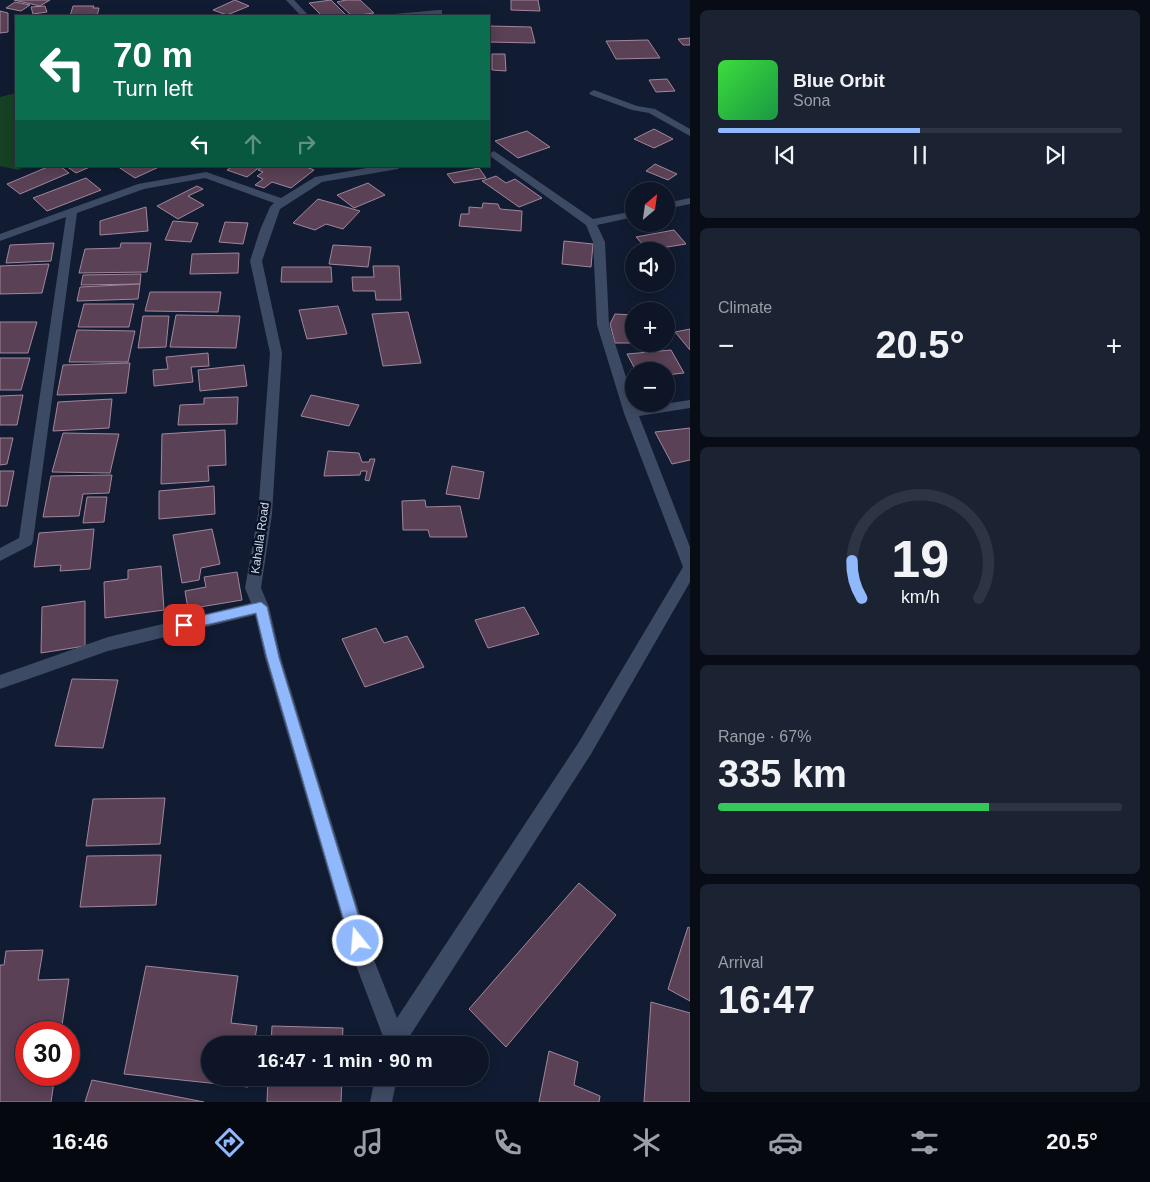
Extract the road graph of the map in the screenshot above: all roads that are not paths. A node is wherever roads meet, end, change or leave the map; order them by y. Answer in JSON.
{"nodes":[{"id":1,"x":290,"y":0,"type":"edge"},
{"id":2,"x":439,"y":0,"type":"edge"},
{"id":3,"x":440,"y":14,"type":"edge"},
{"id":4,"x":304,"y":15,"type":"edge"},
{"id":5,"x":417,"y":15,"type":"edge"},
{"id":6,"x":594,"y":93,"type":"dead end"},
{"id":7,"x":690,"y":133,"type":"edge"},
{"id":8,"x":491,"y":151,"type":"edge"},
{"id":9,"x":327,"y":167,"type":"edge"},
{"id":10,"x":392,"y":167,"type":"edge"},
{"id":11,"x":318,"y":179,"type":"junction"},
{"id":12,"x":690,"y":201,"type":"edge"},
{"id":13,"x":282,"y":202,"type":"junction"},
{"id":14,"x":675,"y":204,"type":"edge"},
{"id":15,"x":72,"y":211,"type":"junction"},
{"id":16,"x":625,"y":216,"type":"edge"},
{"id":17,"x":592,"y":223,"type":"junction"},
{"id":18,"x":0,"y":238,"type":"edge"},
{"id":19,"x":690,"y":404,"type":"edge"},
{"id":20,"x":631,"y":413,"type":"junction"},
{"id":21,"x":0,"y":555,"type":"edge"},
{"id":22,"x":690,"y":567,"type":"edge"},
{"id":23,"x":261,"y":607,"type":"junction"},
{"id":24,"x":0,"y":682,"type":"edge"},
{"id":25,"x":392,"y":1036,"type":"edge"},
{"id":26,"x":398,"y":1036,"type":"edge"},
{"id":27,"x":384,"y":1086,"type":"edge"},
{"id":28,"x":381,"y":1102,"type":"edge"}],
"edges":[{"from":1,"to":4,"type":"street"},
{"from":2,"to":3,"type":"street"},
{"from":3,"to":5,"type":"street"},
{"from":6,"to":7,"type":"street"},
{"from":8,"to":17,"type":"street"},
{"from":9,"to":11,"type":"street"},
{"from":10,"to":11,"type":"street","name":"Kahalla Road"},
{"from":11,"to":13,"type":"street","name":"Kahalla Road"},
{"from":12,"to":14,"type":"street"},
{"from":13,"to":15,"type":"street"},
{"from":13,"to":23,"type":"street","name":"Kahalla Road"},
{"from":15,"to":18,"type":"street"},
{"from":15,"to":21,"type":"street"},
{"from":16,"to":17,"type":"street"},
{"from":17,"to":20,"type":"street"},
{"from":19,"to":20,"type":"street"},
{"from":20,"to":22,"type":"street"},
{"from":22,"to":26,"type":"street"},
{"from":23,"to":24,"type":"street"},
{"from":23,"to":25,"type":"street","name":"Kahalla Road"},
{"from":27,"to":28,"type":"street"}]}
